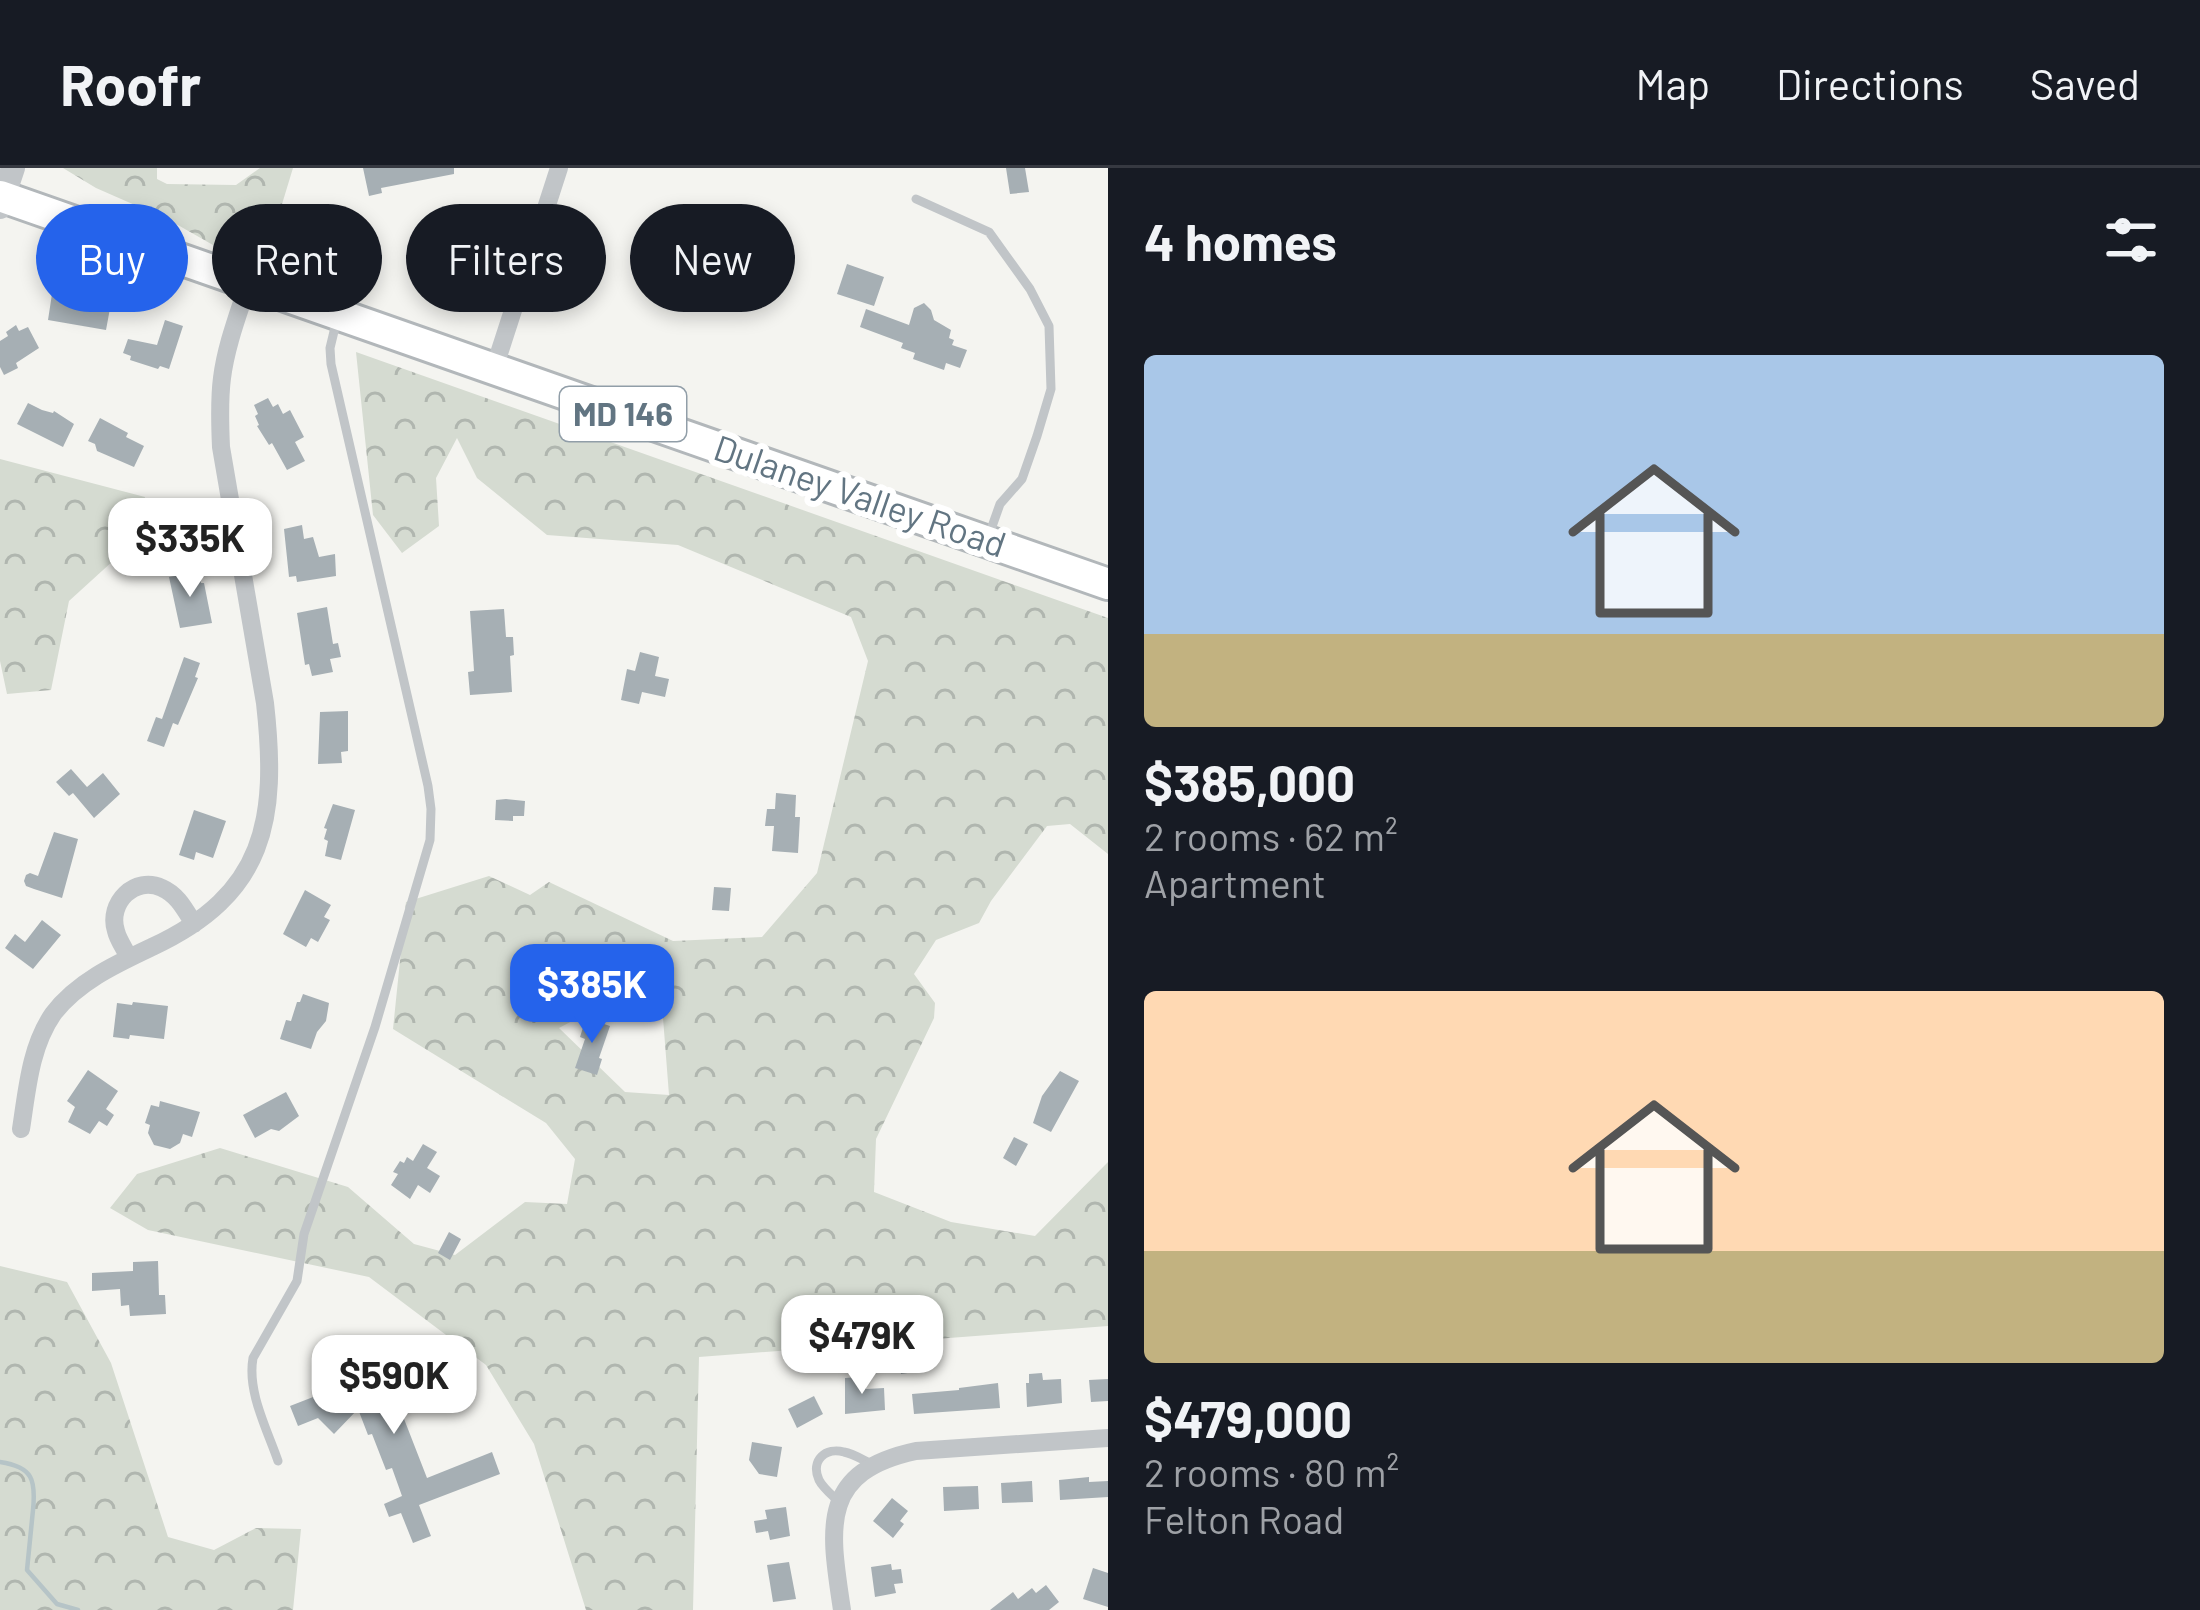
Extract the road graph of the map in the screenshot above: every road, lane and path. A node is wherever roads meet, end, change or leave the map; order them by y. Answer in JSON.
{"nodes":[{"id":1,"x":559,"y":168,"type":"edge"},
{"id":2,"x":4,"y":192,"type":"edge"},
{"id":3,"x":916,"y":200,"type":"dead end"},
{"id":4,"x":212,"y":270,"type":"edge"},
{"id":5,"x":239,"y":312,"type":"edge"},
{"id":6,"x":333,"y":312,"type":"edge"},
{"id":7,"x":339,"y":314,"type":"junction"},
{"id":8,"x":494,"y":369,"type":"junction"},
{"id":9,"x":987,"y":540,"type":"junction"},
{"id":10,"x":1108,"y":584,"type":"edge"},
{"id":11,"x":194,"y":925,"type":"junction"},
{"id":12,"x":129,"y":958,"type":"junction"},
{"id":13,"x":21,"y":1129,"type":"dead end"},
{"id":14,"x":1108,"y":1438,"type":"edge"},
{"id":15,"x":278,"y":1461,"type":"dead end"},
{"id":16,"x":872,"y":1464,"type":"junction"},
{"id":17,"x":839,"y":1502,"type":"junction"},
{"id":18,"x":842,"y":1610,"type":"edge"}],
"edges":[{"from":1,"to":8,"type":"street"},
{"from":2,"to":4,"type":"main road","name":"Dulaney Valley Road","number":"MD 146"},
{"from":3,"to":9,"type":"lane"},
{"from":5,"to":11,"type":"street"},
{"from":6,"to":7,"type":"main road","name":"Dulaney Valley Road","number":"MD 146"},
{"from":7,"to":8,"type":"main road","name":"Dulaney Valley Road","number":"MD 146"},
{"from":7,"to":15,"type":"lane"},
{"from":8,"to":9,"type":"main road","name":"Dulaney Valley Road","number":"MD 146"},
{"from":9,"to":10,"type":"main road","name":"Dulaney Valley Road","number":"MD 146"},
{"from":11,"to":12,"type":"street"},
{"from":11,"to":12,"type":"street"},
{"from":12,"to":13,"type":"street"},
{"from":14,"to":16,"type":"street"},
{"from":16,"to":17,"type":"street"},
{"from":16,"to":17,"type":"lane"},
{"from":17,"to":18,"type":"street"}]}
